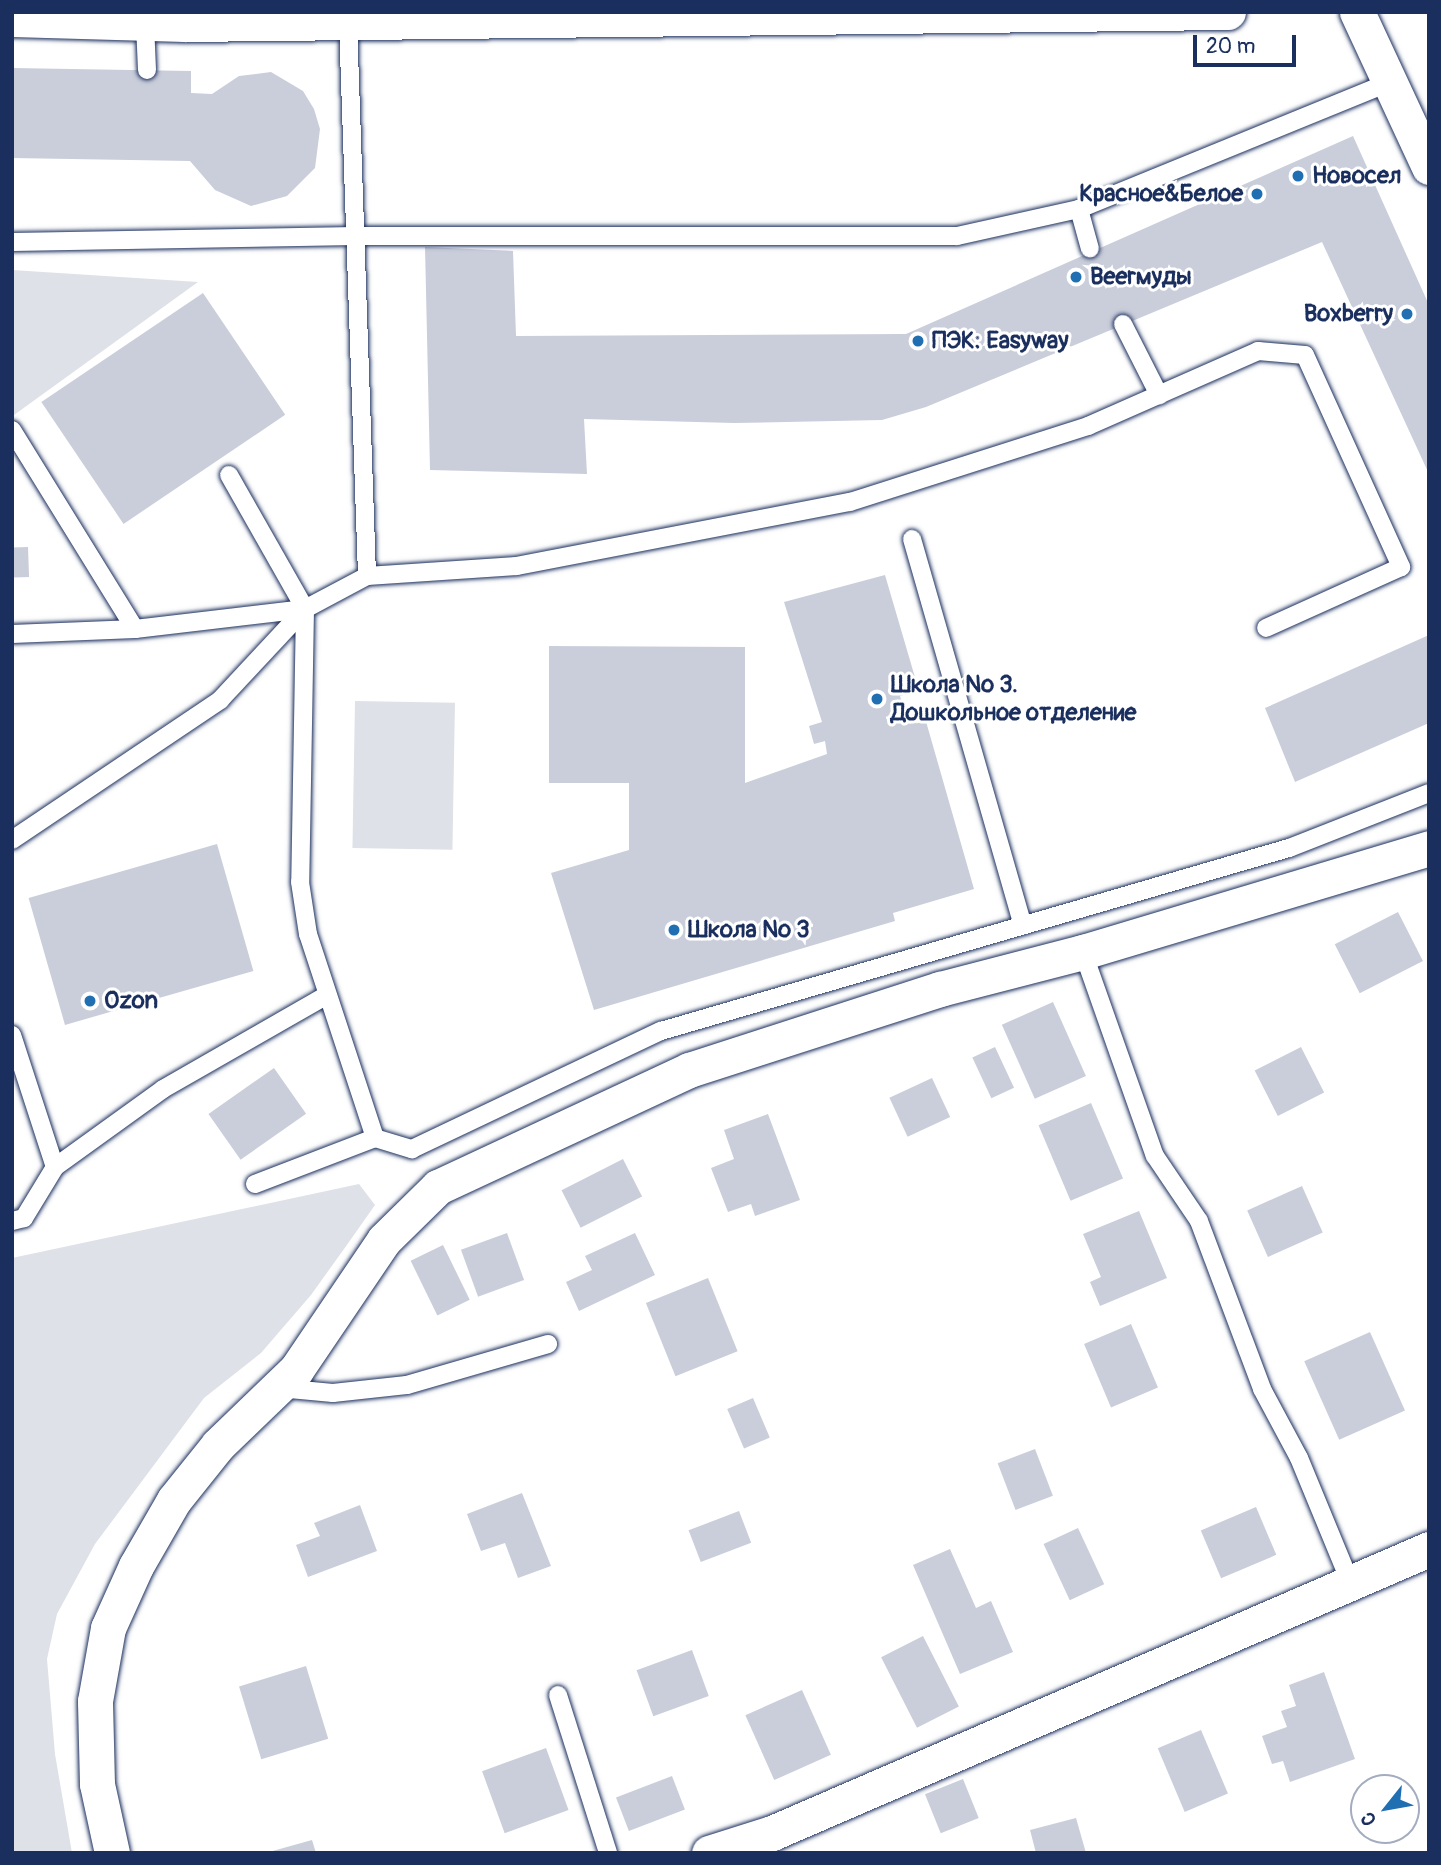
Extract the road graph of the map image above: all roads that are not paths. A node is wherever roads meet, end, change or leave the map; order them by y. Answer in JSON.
{"nodes":[{"id":1,"x":1228,"y":12,"type":"edge"},
{"id":2,"x":1357,"y":12,"type":"edge"},
{"id":3,"x":12,"y":19,"type":"edge"},
{"id":4,"x":348,"y":23,"type":"junction"},
{"id":5,"x":145,"y":24,"type":"junction"},
{"id":6,"x":147,"y":70,"type":"dead end"},
{"id":7,"x":1390,"y":82,"type":"junction"},
{"id":8,"x":1429,"y":167,"type":"edge"},
{"id":9,"x":1079,"y":209,"type":"junction"},
{"id":10,"x":356,"y":236,"type":"junction"},
{"id":11,"x":12,"y":242,"type":"edge"},
{"id":12,"x":1090,"y":249,"type":"dead end"},
{"id":13,"x":1123,"y":324,"type":"dead end"},
{"id":14,"x":1159,"y":395,"type":"junction"},
{"id":15,"x":12,"y":430,"type":"edge"},
{"id":16,"x":229,"y":475,"type":"dead end"},
{"id":17,"x":912,"y":540,"type":"dead end"},
{"id":18,"x":367,"y":576,"type":"junction"},
{"id":19,"x":305,"y":609,"type":"junction"},
{"id":20,"x":1266,"y":628,"type":"dead end"},
{"id":21,"x":135,"y":629,"type":"junction"},
{"id":22,"x":12,"y":634,"type":"edge"},
{"id":23,"x":1429,"y":793,"type":"edge"},
{"id":24,"x":12,"y":840,"type":"edge"},
{"id":25,"x":1429,"y":848,"type":"edge"},
{"id":26,"x":1023,"y":925,"type":"junction"},
{"id":27,"x":1083,"y":952,"type":"junction"},
{"id":28,"x":327,"y":995,"type":"junction"},
{"id":29,"x":12,"y":1035,"type":"edge"},
{"id":30,"x":375,"y":1138,"type":"junction"},
{"id":31,"x":55,"y":1167,"type":"junction"},
{"id":32,"x":255,"y":1184,"type":"dead end"},
{"id":33,"x":12,"y":1221,"type":"edge"},
{"id":34,"x":548,"y":1344,"type":"dead end"},
{"id":35,"x":279,"y":1388,"type":"junction"},
{"id":36,"x":1429,"y":1549,"type":"edge"},
{"id":37,"x":1352,"y":1584,"type":"junction"},
{"id":38,"x":558,"y":1695,"type":"dead end"},
{"id":39,"x":112,"y":1853,"type":"edge"},
{"id":40,"x":608,"y":1853,"type":"edge"},
{"id":41,"x":709,"y":1853,"type":"edge"}],
"edges":[{"from":1,"to":4,"type":"street"},
{"from":2,"to":7,"type":"street"},
{"from":3,"to":5,"type":"street"},
{"from":4,"to":5,"type":"street"},
{"from":4,"to":10,"type":"lane"},
{"from":5,"to":6,"type":"lane"},
{"from":7,"to":8,"type":"street"},
{"from":7,"to":9,"type":"lane"},
{"from":9,"to":10,"type":"lane"},
{"from":9,"to":12,"type":"lane"},
{"from":10,"to":11,"type":"lane"},
{"from":10,"to":18,"type":"lane"},
{"from":13,"to":14,"type":"lane"},
{"from":14,"to":18,"type":"lane"},
{"from":14,"to":20,"type":"lane"},
{"from":15,"to":21,"type":"lane"},
{"from":16,"to":19,"type":"lane"},
{"from":17,"to":26,"type":"lane"},
{"from":18,"to":19,"type":"lane"},
{"from":19,"to":21,"type":"lane"},
{"from":19,"to":24,"type":"lane"},
{"from":19,"to":28,"type":"lane"},
{"from":21,"to":22,"type":"lane"},
{"from":23,"to":26,"type":"lane"},
{"from":25,"to":27,"type":"street"},
{"from":26,"to":30,"type":"lane"},
{"from":27,"to":35,"type":"street"},
{"from":27,"to":37,"type":"lane"},
{"from":28,"to":30,"type":"lane"},
{"from":28,"to":31,"type":"lane"},
{"from":29,"to":31,"type":"lane"},
{"from":30,"to":32,"type":"lane"},
{"from":31,"to":33,"type":"lane"},
{"from":34,"to":35,"type":"lane"},
{"from":35,"to":39,"type":"street"},
{"from":36,"to":37,"type":"street"},
{"from":37,"to":41,"type":"street"},
{"from":38,"to":40,"type":"lane"}]}
